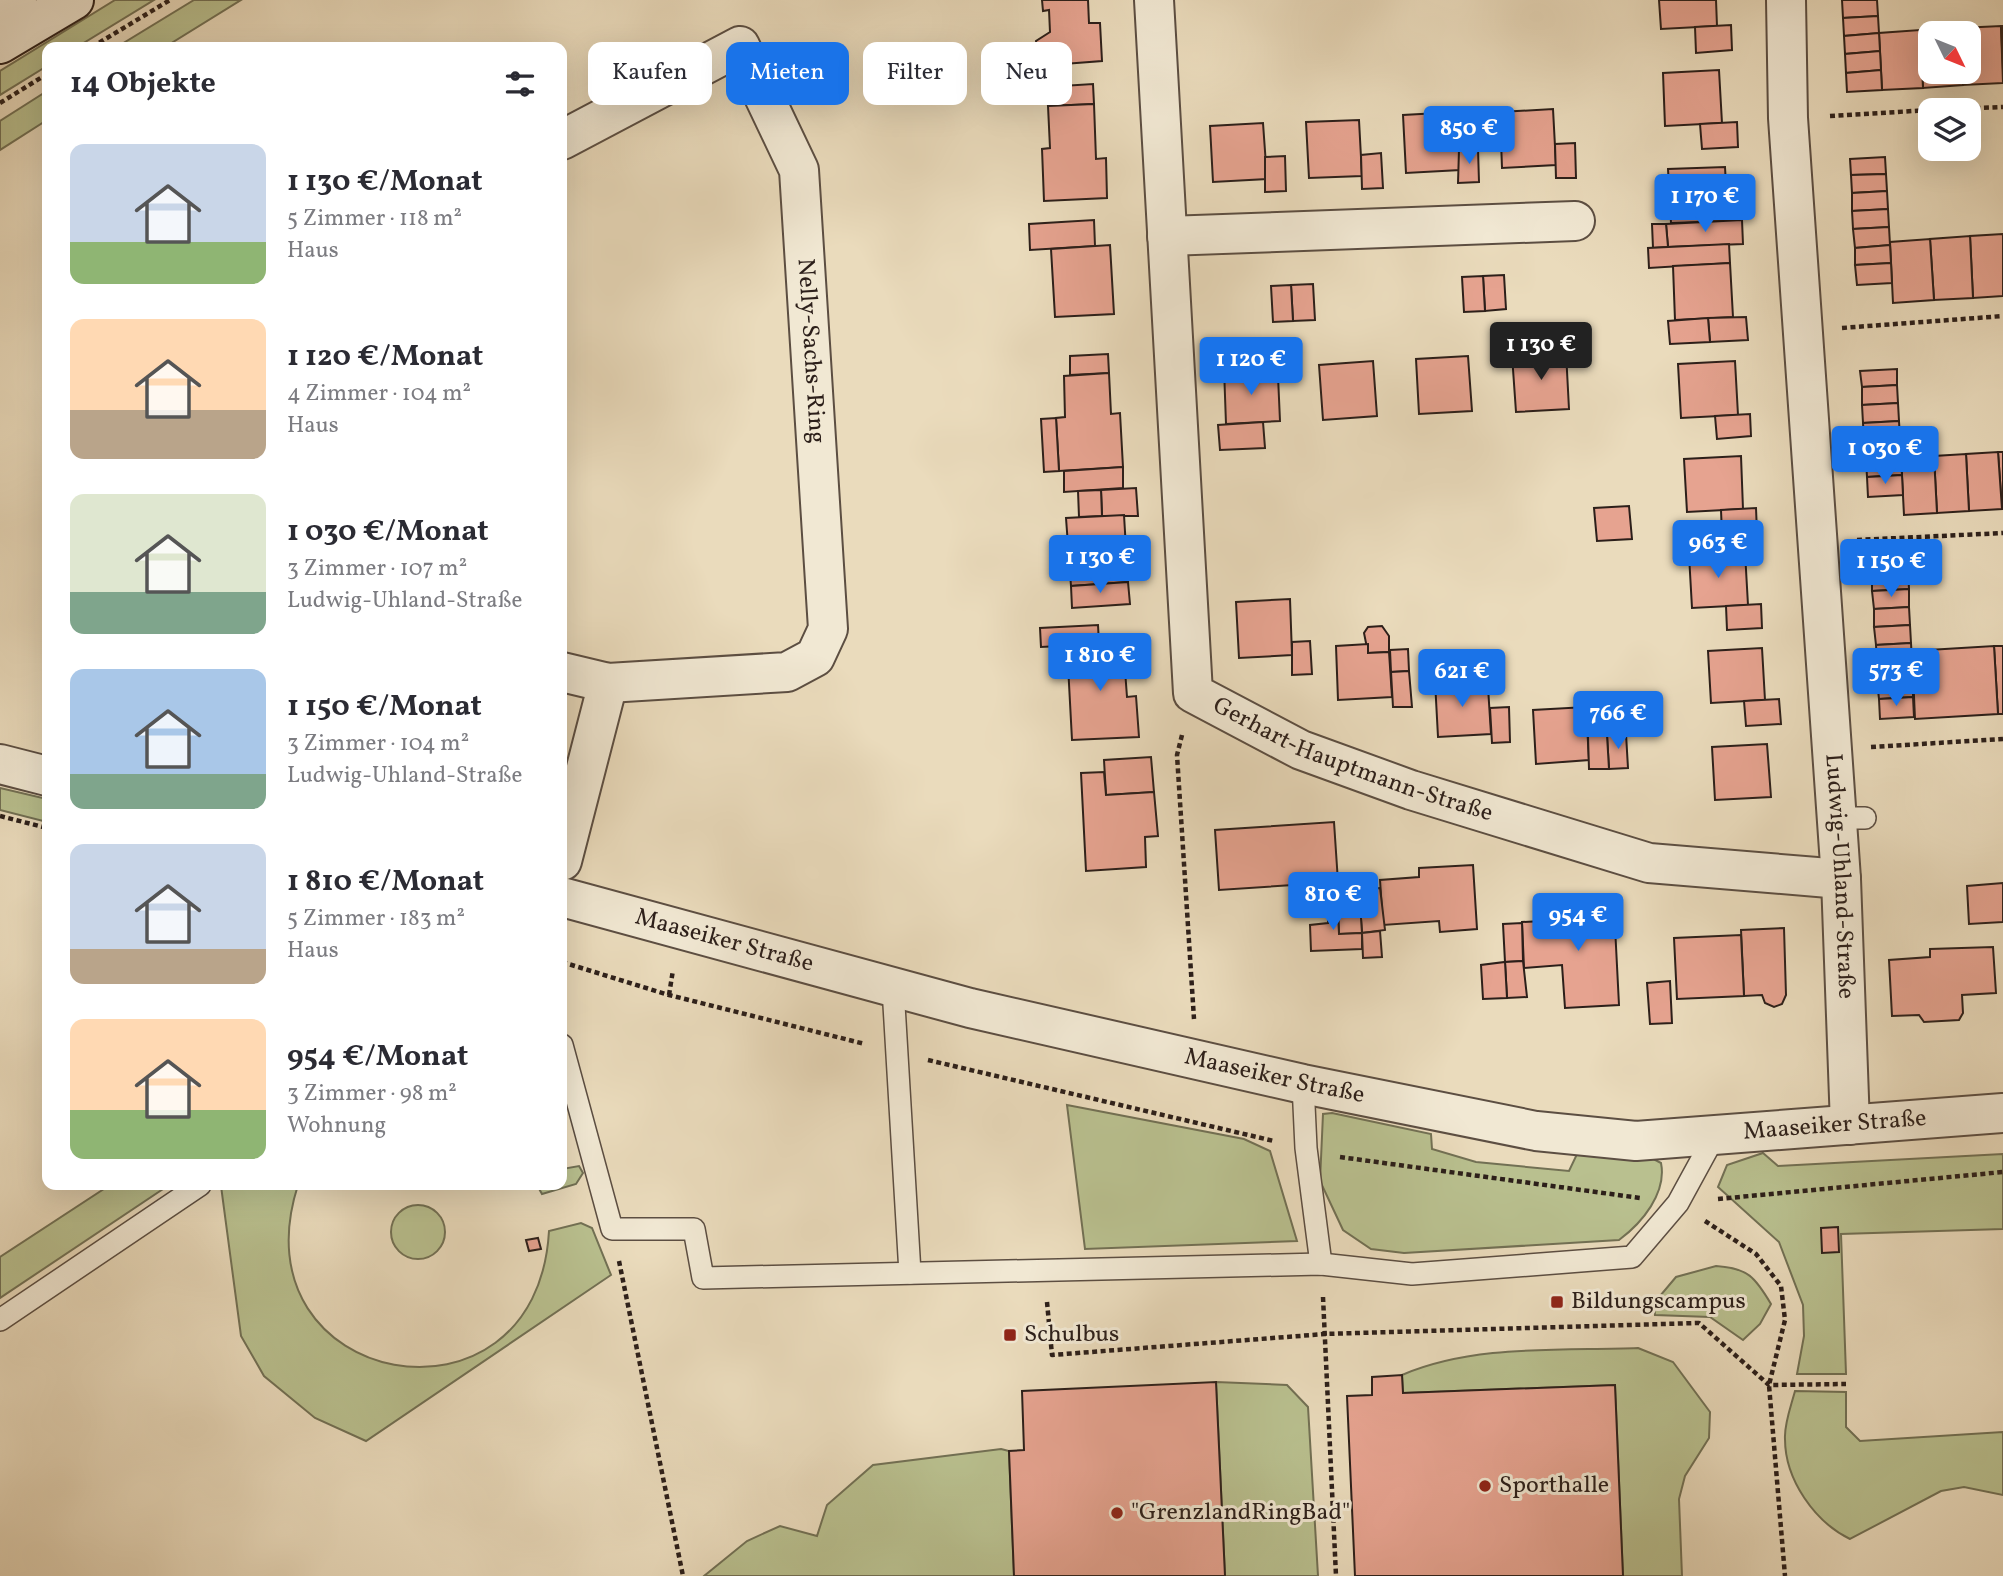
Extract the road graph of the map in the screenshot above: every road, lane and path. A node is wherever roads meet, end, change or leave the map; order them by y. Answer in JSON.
{"nodes":[{"id":1,"x":74,"y":0,"type":"edge"},
{"id":2,"x":170,"y":0,"type":"edge"},
{"id":3,"x":1154,"y":0,"type":"edge"},
{"id":4,"x":1786,"y":0,"type":"edge"},
{"id":5,"x":100,"y":42,"type":"edge"},
{"id":6,"x":0,"y":44,"type":"edge"},
{"id":7,"x":42,"y":77,"type":"edge"},
{"id":8,"x":0,"y":103,"type":"edge"},
{"id":9,"x":2003,"y":107,"type":"edge"},
{"id":10,"x":1981,"y":108,"type":"edge"},
{"id":11,"x":1918,"y":111,"type":"edge"},
{"id":12,"x":1788,"y":118,"type":"junction"},
{"id":13,"x":567,"y":137,"type":"edge"},
{"id":14,"x":1575,"y":221,"type":"dead end"},
{"id":15,"x":1167,"y":236,"type":"junction"},
{"id":16,"x":2003,"y":316,"type":"edge"},
{"id":17,"x":1803,"y":330,"type":"junction"},
{"id":18,"x":2003,"y":533,"type":"edge"},
{"id":19,"x":1818,"y":542,"type":"junction"},
{"id":20,"x":567,"y":673,"type":"edge"},
{"id":21,"x":608,"y":683,"type":"junction"},
{"id":22,"x":1193,"y":693,"type":"junction"},
{"id":23,"x":2003,"y":739,"type":"edge"},
{"id":24,"x":1832,"y":750,"type":"junction"},
{"id":25,"x":0,"y":764,"type":"edge"},
{"id":26,"x":42,"y":775,"type":"edge"},
{"id":27,"x":0,"y":816,"type":"edge"},
{"id":28,"x":42,"y":827,"type":"edge"},
{"id":29,"x":567,"y":842,"type":"edge"},
{"id":30,"x":1841,"y":879,"type":"junction"},
{"id":31,"x":567,"y":898,"type":"edge"},
{"id":32,"x":567,"y":964,"type":"edge"},
{"id":33,"x":893,"y":988,"type":"junction"},
{"id":34,"x":897,"y":1052,"type":"junction"},
{"id":35,"x":1197,"y":1060,"type":"junction"},
{"id":36,"x":567,"y":1063,"type":"edge"},
{"id":37,"x":1303,"y":1084,"type":"junction"},
{"id":38,"x":2003,"y":1113,"type":"edge"},
{"id":39,"x":1850,"y":1125,"type":"junction"},
{"id":40,"x":1714,"y":1137,"type":"junction"},
{"id":41,"x":1306,"y":1148,"type":"junction"},
{"id":42,"x":2003,"y":1172,"type":"edge"},
{"id":43,"x":193,"y":1190,"type":"edge"},
{"id":44,"x":1678,"y":1203,"type":"junction"},
{"id":45,"x":612,"y":1229,"type":"junction"},
{"id":46,"x":1321,"y":1264,"type":"junction"},
{"id":47,"x":1043,"y":1270,"type":"junction"},
{"id":48,"x":910,"y":1273,"type":"junction"},
{"id":49,"x":0,"y":1320,"type":"edge"},
{"id":50,"x":1325,"y":1334,"type":"junction"},
{"id":51,"x":1846,"y":1384,"type":"dead end"},
{"id":52,"x":1769,"y":1385,"type":"junction"},
{"id":53,"x":685,"y":1575,"type":"edge"},
{"id":54,"x":1336,"y":1576,"type":"edge"},
{"id":55,"x":1785,"y":1576,"type":"edge"}],
"edges":[{"from":1,"to":6,"type":"street"},
{"from":2,"to":5,"type":"path"},
{"from":3,"to":15,"type":"street","name":"Gerhart-Hauptmann-Straße"},
{"from":4,"to":12,"type":"street","name":"Ludwig-Uhland-Straße"},
{"from":7,"to":8,"type":"path"},
{"from":9,"to":10,"type":"path"},
{"from":11,"to":12,"type":"path"},
{"from":12,"to":17,"type":"street","name":"Ludwig-Uhland-Straße"},
{"from":13,"to":21,"type":"street","name":"Nelly-Sachs-Ring"},
{"from":14,"to":15,"type":"street"},
{"from":15,"to":22,"type":"street","name":"Gerhart-Hauptmann-Straße"},
{"from":16,"to":17,"type":"path"},
{"from":17,"to":19,"type":"street","name":"Ludwig-Uhland-Straße"},
{"from":18,"to":19,"type":"path"},
{"from":19,"to":24,"type":"street","name":"Ludwig-Uhland-Straße"},
{"from":20,"to":21,"type":"street","name":"Nelly-Sachs-Ring"},
{"from":21,"to":29,"type":"street"},
{"from":22,"to":30,"type":"street","name":"Gerhart-Hauptmann-Straße"},
{"from":22,"to":35,"type":"path"},
{"from":23,"to":24,"type":"path"},
{"from":24,"to":30,"type":"street","name":"Ludwig-Uhland-Straße"},
{"from":25,"to":26,"type":"street"},
{"from":27,"to":28,"type":"path"},
{"from":30,"to":39,"type":"street","name":"Ludwig-Uhland-Straße"},
{"from":31,"to":33,"type":"street","name":"Maaseiker Straße"},
{"from":32,"to":34,"type":"path"},
{"from":33,"to":34,"type":"lane"},
{"from":33,"to":35,"type":"street","name":"Maaseiker Straße"},
{"from":34,"to":41,"type":"path"},
{"from":34,"to":48,"type":"lane"},
{"from":35,"to":37,"type":"street","name":"Maaseiker Straße"},
{"from":36,"to":45,"type":"lane"},
{"from":37,"to":40,"type":"street","name":"Maaseiker Straße"},
{"from":37,"to":41,"type":"lane"},
{"from":38,"to":39,"type":"street","name":"Maaseiker Straße"},
{"from":39,"to":40,"type":"street","name":"Maaseiker Straße"},
{"from":40,"to":44,"type":"lane"},
{"from":41,"to":44,"type":"path"},
{"from":41,"to":46,"type":"lane"},
{"from":42,"to":44,"type":"path"},
{"from":43,"to":49,"type":"lane"},
{"from":44,"to":46,"type":"lane"},
{"from":44,"to":52,"type":"path"},
{"from":45,"to":48,"type":"lane"},
{"from":45,"to":53,"type":"path"},
{"from":46,"to":47,"type":"lane"},
{"from":46,"to":50,"type":"path"},
{"from":47,"to":48,"type":"lane"},
{"from":47,"to":50,"type":"path"},
{"from":50,"to":52,"type":"path"},
{"from":50,"to":54,"type":"path"},
{"from":51,"to":52,"type":"path"},
{"from":52,"to":55,"type":"path"}]}
